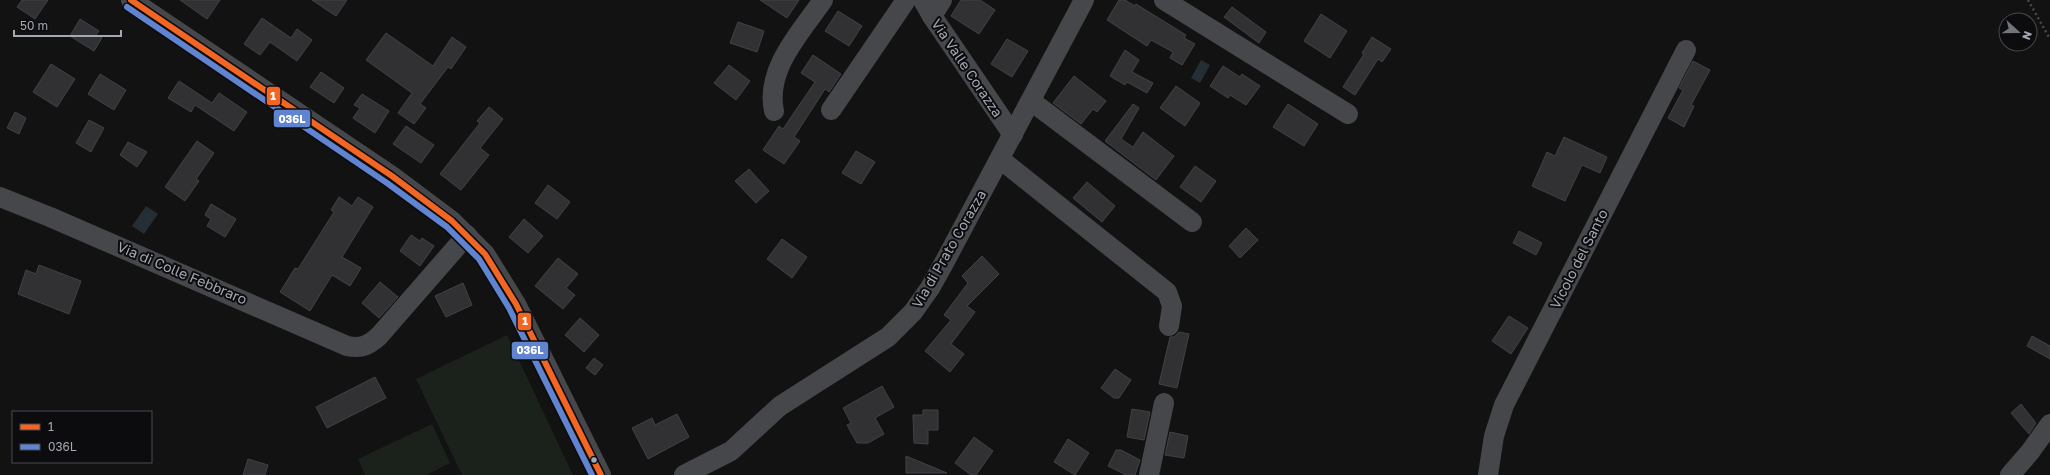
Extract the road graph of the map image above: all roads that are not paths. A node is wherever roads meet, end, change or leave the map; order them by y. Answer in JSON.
{"nodes":[{"id":1,"x":131,"y":0,"type":"edge"},
{"id":2,"x":823,"y":0,"type":"edge"},
{"id":3,"x":906,"y":0,"type":"edge"},
{"id":4,"x":1084,"y":0,"type":"edge"},
{"id":5,"x":1164,"y":0,"type":"edge"},
{"id":6,"x":933,"y":5,"type":"edge"},
{"id":7,"x":153,"y":6,"type":"edge"},
{"id":8,"x":1686,"y":50,"type":"dead end"},
{"id":9,"x":1031,"y":101,"type":"junction"},
{"id":10,"x":831,"y":110,"type":"dead end"},
{"id":11,"x":774,"y":111,"type":"dead end"},
{"id":12,"x":1348,"y":114,"type":"dead end"},
{"id":13,"x":1012,"y":135,"type":"junction"},
{"id":14,"x":1000,"y":159,"type":"junction"},
{"id":15,"x":0,"y":197,"type":"edge"},
{"id":16,"x":1192,"y":222,"type":"dead end"},
{"id":17,"x":467,"y":235,"type":"junction"},
{"id":18,"x":1169,"y":326,"type":"dead end"},
{"id":19,"x":1164,"y":403,"type":"dead end"},
{"id":20,"x":2050,"y":424,"type":"edge"},
{"id":21,"x":601,"y":475,"type":"edge"},
{"id":22,"x":684,"y":475,"type":"edge"},
{"id":23,"x":1149,"y":475,"type":"edge"},
{"id":24,"x":1488,"y":475,"type":"edge"},
{"id":25,"x":2010,"y":475,"type":"edge"}],
"edges":[{"from":1,"to":7,"type":"street"},
{"from":2,"to":11,"type":"street"},
{"from":3,"to":10,"type":"street"},
{"from":4,"to":9,"type":"street","name":"Via di Prato Corazza"},
{"from":5,"to":12,"type":"street"},
{"from":6,"to":13,"type":"street","name":"Via Valle Corazza"},
{"from":7,"to":17,"type":"street"},
{"from":8,"to":24,"type":"street","name":"Vicolo del Santo"},
{"from":9,"to":13,"type":"street","name":"Via di Prato Corazza"},
{"from":9,"to":16,"type":"street"},
{"from":13,"to":14,"type":"street","name":"Via di Prato Corazza"},
{"from":14,"to":18,"type":"street"},
{"from":14,"to":22,"type":"street","name":"Via di Prato Corazza"},
{"from":15,"to":17,"type":"street","name":"Via di Colle Febbraro"},
{"from":17,"to":21,"type":"street"},
{"from":19,"to":23,"type":"street"},
{"from":20,"to":25,"type":"street"}]}
